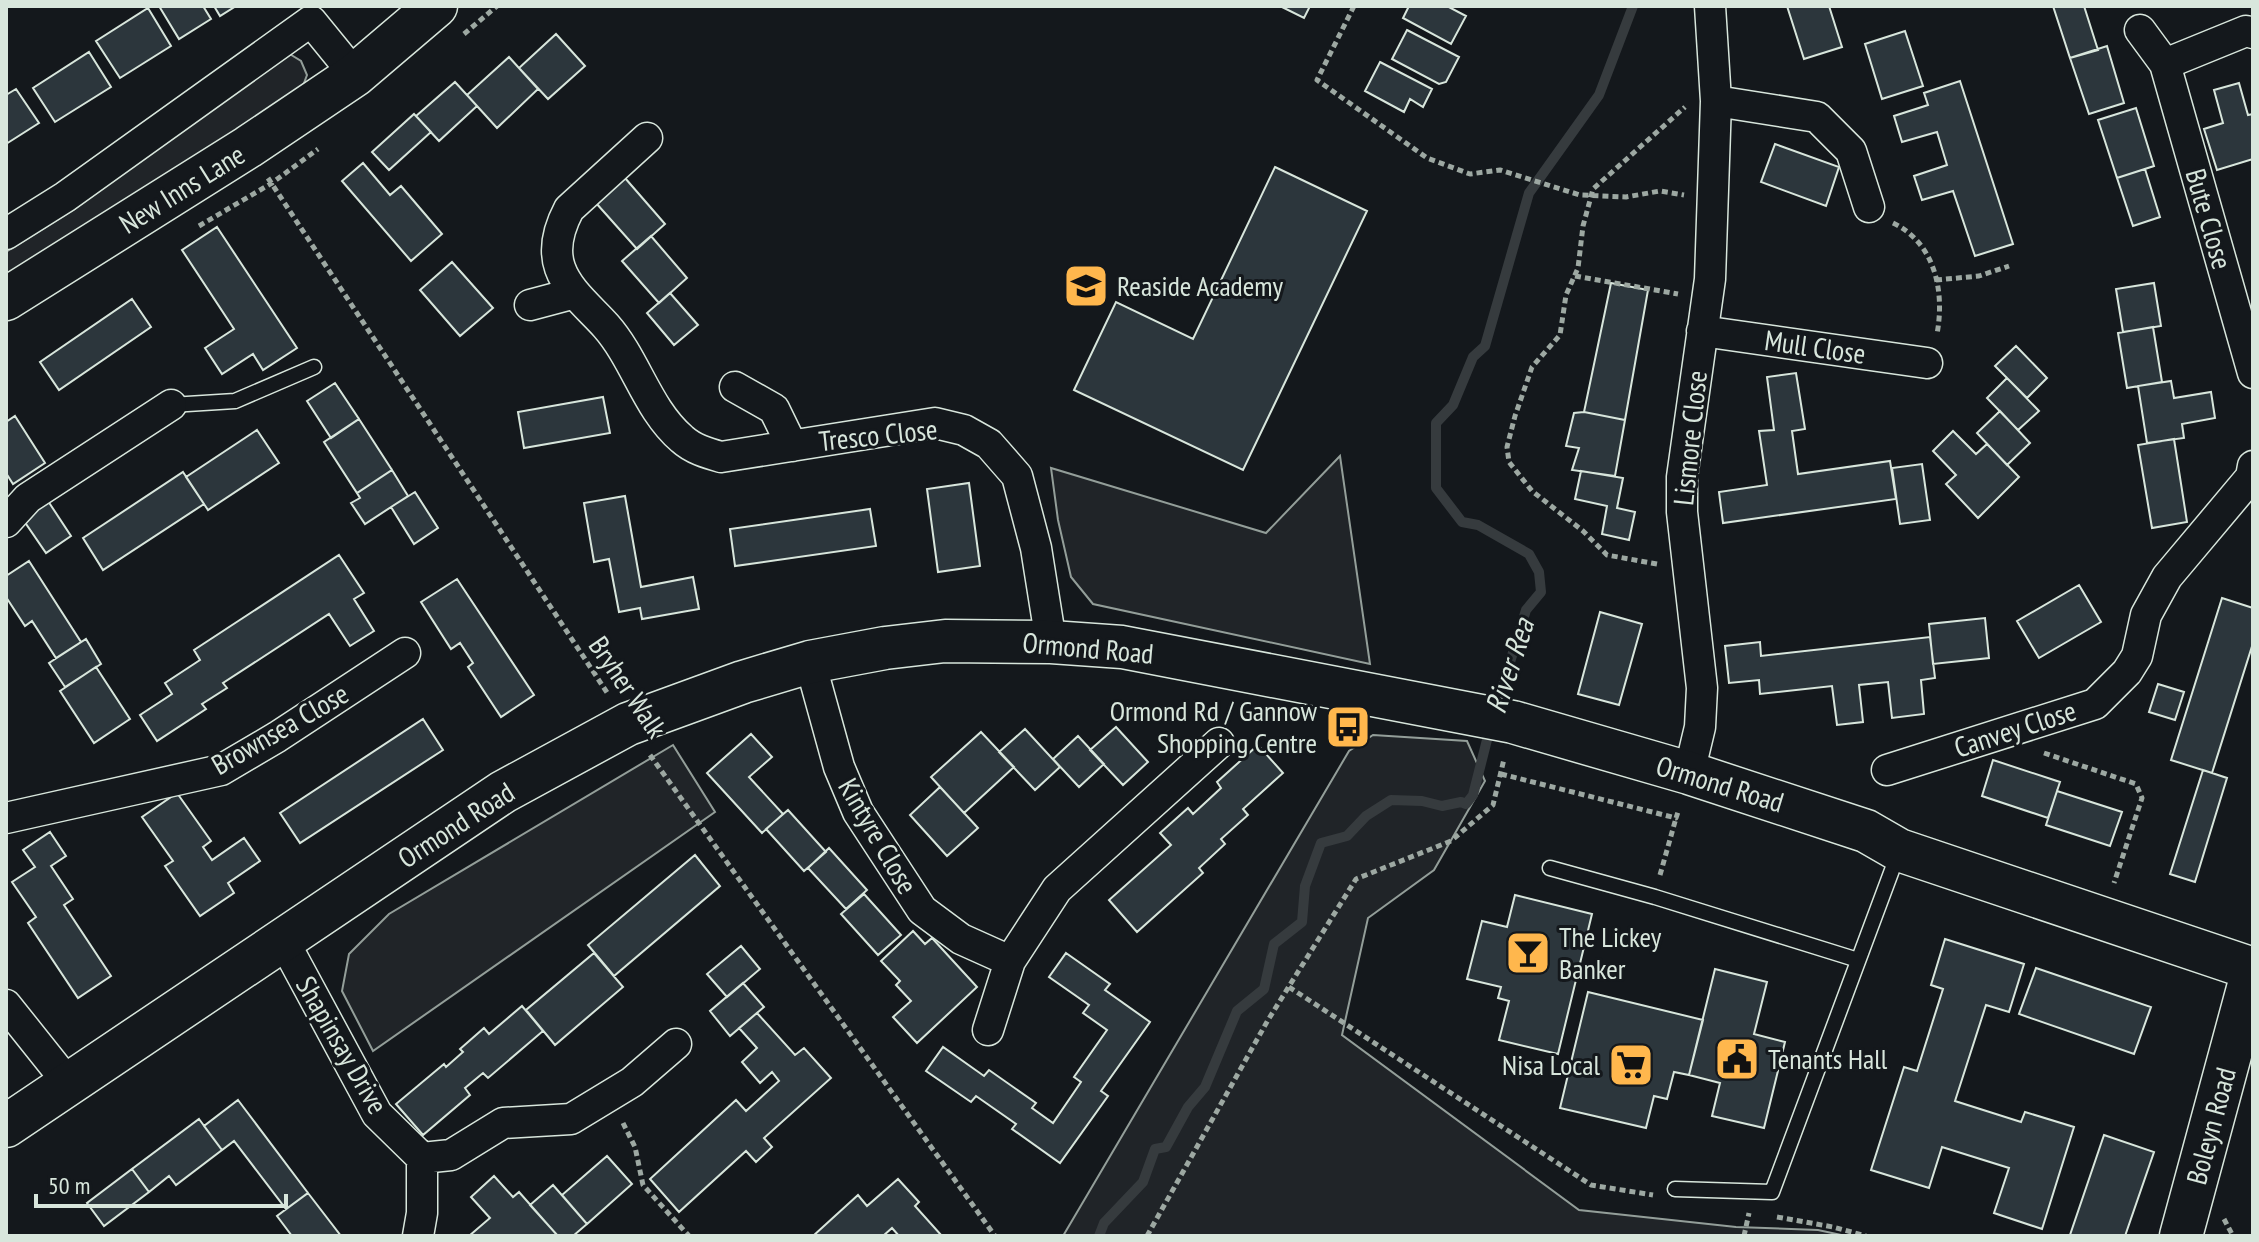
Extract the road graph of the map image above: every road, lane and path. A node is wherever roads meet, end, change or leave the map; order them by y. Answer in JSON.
{"nodes":[{"id":1,"x":436,"y":6,"type":"edge"},
{"id":2,"x":1354,"y":6,"type":"edge"},
{"id":3,"x":1710,"y":6,"type":"edge"},
{"id":4,"x":320,"y":14,"type":"edge"},
{"id":5,"x":2140,"y":30,"type":"dead end"},
{"id":6,"x":2253,"y":33,"type":"edge"},
{"id":7,"x":2165,"y":64,"type":"junction"},
{"id":8,"x":355,"y":75,"type":"junction"},
{"id":9,"x":1716,"y":101,"type":"junction"},
{"id":10,"x":647,"y":138,"type":"dead end"},
{"id":11,"x":248,"y":147,"type":"junction"},
{"id":12,"x":1591,"y":196,"type":"junction"},
{"id":13,"x":1869,"y":207,"type":"joint"},
{"id":14,"x":1714,"y":208,"type":"junction"},
{"id":15,"x":6,"y":234,"type":"edge"},
{"id":16,"x":2009,"y":266,"type":"dead end"},
{"id":17,"x":1575,"y":276,"type":"junction"},
{"id":18,"x":1936,"y":280,"type":"junction"},
{"id":19,"x":575,"y":293,"type":"junction"},
{"id":20,"x":6,"y":299,"type":"edge"},
{"id":21,"x":1707,"y":299,"type":"junction"},
{"id":22,"x":530,"y":305,"type":"dead end"},
{"id":23,"x":1702,"y":331,"type":"junction"},
{"id":24,"x":1927,"y":363,"type":"joint"},
{"id":25,"x":314,"y":367,"type":"dead end"},
{"id":26,"x":2253,"y":373,"type":"edge"},
{"id":27,"x":735,"y":387,"type":"dead end"},
{"id":28,"x":171,"y":405,"type":"joint"},
{"id":29,"x":792,"y":446,"type":"junction"},
{"id":30,"x":2253,"y":466,"type":"edge"},
{"id":31,"x":6,"y":522,"type":"edge"},
{"id":32,"x":1688,"y":569,"type":"junction"},
{"id":33,"x":1051,"y":642,"type":"junction"},
{"id":34,"x":405,"y":653,"type":"dead end"},
{"id":35,"x":810,"y":662,"type":"junction"},
{"id":36,"x":1513,"y":722,"type":"junction"},
{"id":37,"x":628,"y":724,"type":"junction"},
{"id":38,"x":1993,"y":736,"type":"junction"},
{"id":39,"x":1219,"y":743,"type":"dead end"},
{"id":40,"x":1887,"y":770,"type":"dead end"},
{"id":41,"x":1689,"y":773,"type":"junction"},
{"id":42,"x":1501,"y":774,"type":"junction"},
{"id":43,"x":6,"y":818,"type":"edge"},
{"id":44,"x":1676,"y":818,"type":"junction"},
{"id":45,"x":1899,"y":850,"type":"junction"},
{"id":46,"x":1550,"y":868,"type":"dead end"},
{"id":47,"x":1655,"y":897,"type":"junction"},
{"id":48,"x":2103,"y":918,"type":"junction"},
{"id":49,"x":283,"y":940,"type":"junction"},
{"id":50,"x":1858,"y":960,"type":"junction"},
{"id":51,"x":1010,"y":961,"type":"junction"},
{"id":52,"x":2253,"y":970,"type":"edge"},
{"id":53,"x":1289,"y":987,"type":"junction"},
{"id":54,"x":6,"y":1005,"type":"edge"},
{"id":55,"x":988,"y":1030,"type":"dead end"},
{"id":56,"x":676,"y":1044,"type":"dead end"},
{"id":57,"x":69,"y":1084,"type":"junction"},
{"id":58,"x":609,"y":1096,"type":"junction"},
{"id":59,"x":6,"y":1126,"type":"edge"},
{"id":60,"x":422,"y":1158,"type":"junction"},
{"id":61,"x":1669,"y":1193,"type":"joint"},
{"id":62,"x":1735,"y":1210,"type":"dead end"},
{"id":63,"x":1749,"y":1212,"type":"junction"},
{"id":64,"x":418,"y":1236,"type":"edge"},
{"id":65,"x":689,"y":1236,"type":"edge"},
{"id":66,"x":995,"y":1236,"type":"edge"},
{"id":67,"x":1147,"y":1236,"type":"edge"},
{"id":68,"x":1744,"y":1236,"type":"edge"},
{"id":69,"x":1866,"y":1236,"type":"edge"},
{"id":70,"x":2181,"y":1236,"type":"edge"}],
"edges":[{"from":1,"to":8,"type":"street","name":"New Inns Lane"},
{"from":2,"to":12,"type":"path"},
{"from":3,"to":9,"type":"street","name":"Lismore Close"},
{"from":4,"to":8,"type":"street","name":"New Inns Lane"},
{"from":4,"to":15,"type":"street","name":"New Inns Lane"},
{"from":5,"to":7,"type":"street","name":"Bute Close"},
{"from":6,"to":7,"type":"street"},
{"from":7,"to":26,"type":"street","name":"Bute Close"},
{"from":8,"to":11,"type":"street","name":"New Inns Lane"},
{"from":9,"to":12,"type":"path"},
{"from":9,"to":13,"type":"street"},
{"from":9,"to":14,"type":"street","name":"Lismore Close"},
{"from":10,"to":19,"type":"street","name":"Tresco Close"},
{"from":11,"to":20,"type":"street","name":"New Inns Lane"},
{"from":11,"to":37,"type":"path","name":"Bryher Walk"},
{"from":12,"to":14,"type":"path"},
{"from":12,"to":17,"type":"path"},
{"from":13,"to":18,"type":"path"},
{"from":14,"to":21,"type":"street","name":"Lismore Close"},
{"from":16,"to":18,"type":"path"},
{"from":17,"to":21,"type":"path"},
{"from":17,"to":32,"type":"path"},
{"from":18,"to":24,"type":"path"},
{"from":19,"to":22,"type":"street"},
{"from":19,"to":29,"type":"street","name":"Tresco Close"},
{"from":21,"to":23,"type":"street","name":"Lismore Close"},
{"from":23,"to":24,"type":"street","name":"Mull Close"},
{"from":23,"to":32,"type":"street","name":"Lismore Close"},
{"from":25,"to":28,"type":"lane"},
{"from":27,"to":29,"type":"street","name":"Tresco Close"},
{"from":28,"to":31,"type":"street"},
{"from":29,"to":33,"type":"street","name":"Tresco Close"},
{"from":30,"to":38,"type":"street","name":"Canvey Close"},
{"from":32,"to":41,"type":"street","name":"Lismore Close"},
{"from":33,"to":35,"type":"street","name":"Ormond Road"},
{"from":33,"to":36,"type":"street","name":"Ormond Road"},
{"from":34,"to":43,"type":"street","name":"Brownsea Close"},
{"from":35,"to":37,"type":"street","name":"Ormond Road"},
{"from":35,"to":51,"type":"street","name":"Kintyre Close"},
{"from":36,"to":41,"type":"street","name":"Ormond Road"},
{"from":36,"to":42,"type":"path"},
{"from":37,"to":49,"type":"street","name":"Ormond Road"},
{"from":37,"to":66,"type":"path","name":"Bryher Walk"},
{"from":38,"to":40,"type":"street","name":"Canvey Close"},
{"from":38,"to":48,"type":"path"},
{"from":39,"to":51,"type":"street"},
{"from":41,"to":44,"type":"path"},
{"from":41,"to":45,"type":"street","name":"Ormond Road"},
{"from":42,"to":44,"type":"path"},
{"from":42,"to":53,"type":"path"},
{"from":44,"to":47,"type":"path"},
{"from":45,"to":48,"type":"street","name":"Ormond Road"},
{"from":45,"to":50,"type":"lane"},
{"from":46,"to":47,"type":"lane"},
{"from":47,"to":50,"type":"lane"},
{"from":48,"to":52,"type":"street","name":"Ormond Road"},
{"from":49,"to":57,"type":"street","name":"Ormond Road"},
{"from":49,"to":60,"type":"street","name":"Shapinsay Drive"},
{"from":50,"to":61,"type":"lane"},
{"from":51,"to":55,"type":"street"},
{"from":52,"to":70,"type":"street","name":"Boleyn Road"},
{"from":53,"to":61,"type":"path"},
{"from":53,"to":67,"type":"path"},
{"from":54,"to":57,"type":"street"},
{"from":56,"to":58,"type":"street"},
{"from":57,"to":59,"type":"street","name":"Ormond Road"},
{"from":58,"to":60,"type":"street"},
{"from":58,"to":65,"type":"path"},
{"from":60,"to":64,"type":"street"},
{"from":62,"to":63,"type":"path"},
{"from":63,"to":68,"type":"path"},
{"from":63,"to":69,"type":"path"}]}
